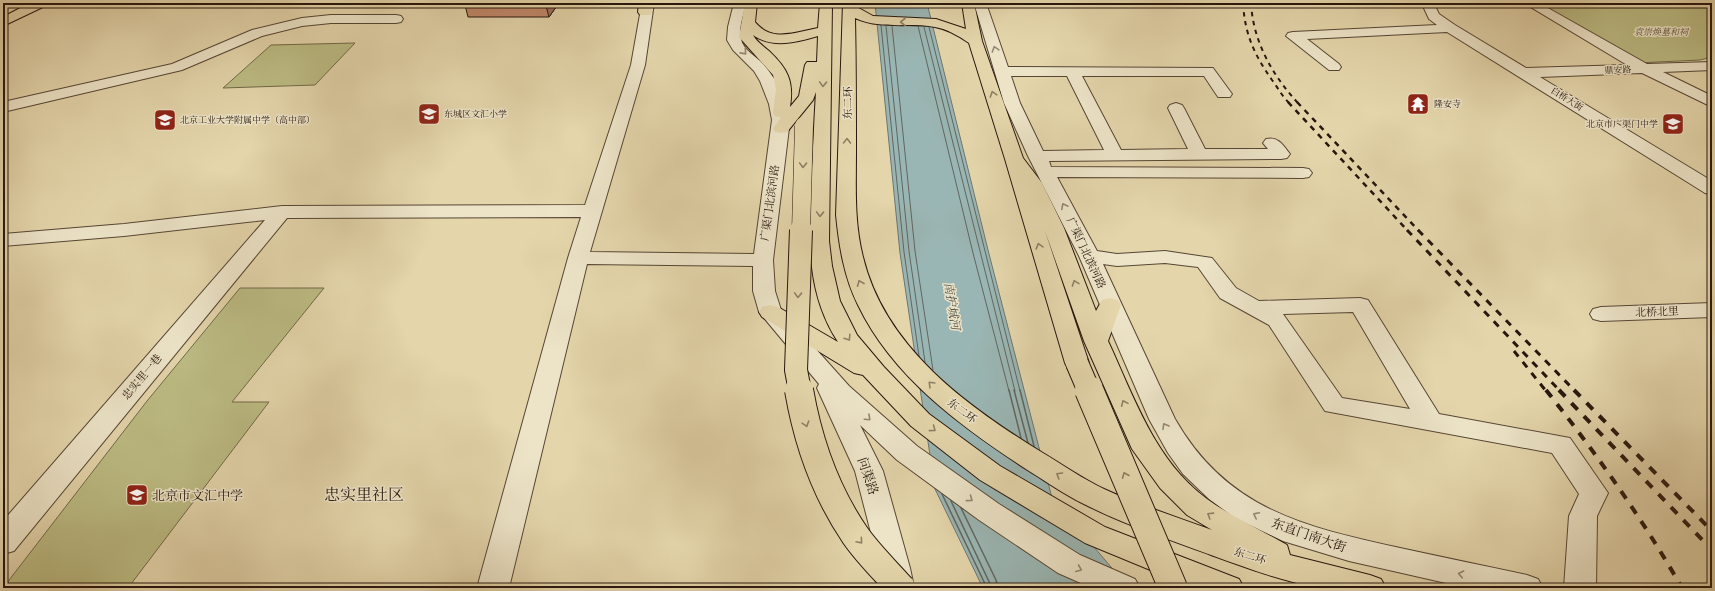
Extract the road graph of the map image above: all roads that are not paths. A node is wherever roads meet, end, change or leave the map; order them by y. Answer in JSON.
{"nodes":[{"id":1,"x":40,"y":3,"type":"edge"},
{"id":2,"x":740,"y":3,"type":"edge"},
{"id":3,"x":751,"y":3,"type":"edge"},
{"id":4,"x":825,"y":3,"type":"edge"},
{"id":5,"x":980,"y":3,"type":"edge"},
{"id":6,"x":1431,"y":3,"type":"edge"},
{"id":7,"x":1530,"y":3,"type":"edge"},
{"id":8,"x":646,"y":6,"type":"edge"},
{"id":9,"x":850,"y":6,"type":"edge"},
{"id":10,"x":960,"y":9,"type":"edge"},
{"id":11,"x":396,"y":19,"type":"dead end"},
{"id":12,"x":3,"y":22,"type":"edge"},
{"id":13,"x":748,"y":22,"type":"junction"},
{"id":14,"x":925,"y":22,"type":"junction"},
{"id":15,"x":1450,"y":28,"type":"junction"},
{"id":16,"x":818,"y":32,"type":"junction"},
{"id":17,"x":975,"y":41,"type":"junction"},
{"id":18,"x":1712,"y":66,"type":"edge"},
{"id":19,"x":1334,"y":67,"type":"dead end"},
{"id":20,"x":1645,"y":69,"type":"junction"},
{"id":21,"x":1002,"y":72,"type":"junction"},
{"id":22,"x":1073,"y":73,"type":"junction"},
{"id":23,"x":1523,"y":73,"type":"junction"},
{"id":24,"x":1224,"y":94,"type":"dead end"},
{"id":25,"x":807,"y":97,"type":"junction"},
{"id":26,"x":1712,"y":102,"type":"edge"},
{"id":27,"x":1012,"y":103,"type":"junction"},
{"id":28,"x":3,"y":107,"type":"edge"},
{"id":29,"x":1176,"y":108,"type":"dead end"},
{"id":30,"x":788,"y":122,"type":"junction"},
{"id":31,"x":1003,"y":125,"type":"junction"},
{"id":32,"x":1272,"y":143,"type":"dead end"},
{"id":33,"x":1115,"y":155,"type":"junction"},
{"id":34,"x":1199,"y":155,"type":"junction"},
{"id":35,"x":1026,"y":157,"type":"junction"},
{"id":36,"x":1047,"y":172,"type":"junction"},
{"id":37,"x":1303,"y":173,"type":"dead end"},
{"id":38,"x":1712,"y":189,"type":"edge"},
{"id":39,"x":593,"y":211,"type":"junction"},
{"id":40,"x":282,"y":212,"type":"junction"},
{"id":41,"x":3,"y":240,"type":"edge"},
{"id":42,"x":1089,"y":256,"type":"junction"},
{"id":43,"x":578,"y":258,"type":"junction"},
{"id":44,"x":763,"y":260,"type":"junction"},
{"id":45,"x":1110,"y":305,"type":"junction"},
{"id":46,"x":1256,"y":308,"type":"junction"},
{"id":47,"x":1712,"y":310,"type":"edge"},
{"id":48,"x":770,"y":312,"type":"junction"},
{"id":49,"x":1602,"y":314,"type":"dead end"},
{"id":50,"x":1096,"y":341,"type":"junction"},
{"id":51,"x":821,"y":371,"type":"junction"},
{"id":52,"x":875,"y":373,"type":"junction"},
{"id":53,"x":1431,"y":422,"type":"junction"},
{"id":54,"x":3,"y":542,"type":"edge"},
{"id":55,"x":1317,"y":577,"type":"junction"},
{"id":56,"x":493,"y":588,"type":"edge"},
{"id":57,"x":899,"y":588,"type":"edge"},
{"id":58,"x":1124,"y":588,"type":"edge"},
{"id":59,"x":1172,"y":588,"type":"edge"},
{"id":60,"x":1228,"y":588,"type":"edge"},
{"id":61,"x":1370,"y":588,"type":"edge"},
{"id":62,"x":1527,"y":588,"type":"edge"},
{"id":63,"x":1580,"y":588,"type":"edge"}],
"edges":[{"from":1,"to":12,"type":"main road"},
{"from":2,"to":30,"type":"street","name":"广渠门北滨河路","one_way":true},
{"from":3,"to":13,"type":"main road"},
{"from":4,"to":16,"type":"main road"},
{"from":4,"to":52,"type":"main road","one_way":true},
{"from":21,"to":5,"type":"street","name":"广渠门北滨河路","one_way":true},
{"from":6,"to":15,"type":"street","name":"白桥大街"},
{"from":7,"to":20,"type":"street"},
{"from":8,"to":39,"type":"street"},
{"from":14,"to":9,"type":"main road","one_way":true},
{"from":55,"to":9,"type":"main road","name":"东二环","one_way":true},
{"from":10,"to":14,"type":"main road"},
{"from":10,"to":17,"type":"main road"},
{"from":11,"to":28,"type":"street"},
{"from":13,"to":16,"type":"main road"},
{"from":13,"to":30,"type":"main road"},
{"from":14,"to":17,"type":"main road"},
{"from":15,"to":19,"type":"street"},
{"from":15,"to":23,"type":"street","name":"白桥大街"},
{"from":16,"to":25,"type":"main road"},
{"from":31,"to":17,"type":"main road","one_way":true},
{"from":18,"to":20,"type":"street","name":"鼎安路"},
{"from":20,"to":23,"type":"street","name":"鼎安路"},
{"from":20,"to":26,"type":"street"},
{"from":21,"to":22,"type":"street"},
{"from":21,"to":27,"type":"street","name":"广渠门北滨河路"},
{"from":22,"to":24,"type":"street"},
{"from":22,"to":33,"type":"street"},
{"from":23,"to":38,"type":"street","name":"白桥大街"},
{"from":25,"to":30,"type":"main road"},
{"from":25,"to":30,"type":"main road"},
{"from":27,"to":31,"type":"main road"},
{"from":27,"to":35,"type":"street","name":"广渠门北滨河路"},
{"from":29,"to":34,"type":"street"},
{"from":30,"to":44,"type":"street","name":"广渠门北滨河路"},
{"from":30,"to":57,"type":"main road","one_way":true,"bridge":true},
{"from":31,"to":35,"type":"main road"},
{"from":32,"to":34,"type":"street"},
{"from":33,"to":34,"type":"street"},
{"from":33,"to":35,"type":"street"},
{"from":35,"to":36,"type":"street","name":"广渠门北滨河路"},
{"from":50,"to":35,"type":"main road","one_way":true},
{"from":59,"to":35,"type":"main road","one_way":true,"bridge":true},
{"from":36,"to":37,"type":"street"},
{"from":42,"to":36,"type":"street","name":"广渠门北滨河路","one_way":true},
{"from":39,"to":40,"type":"street"},
{"from":39,"to":43,"type":"street"},
{"from":40,"to":41,"type":"street"},
{"from":40,"to":54,"type":"street","name":"忠实里一巷"},
{"from":42,"to":45,"type":"street","name":"广渠门北滨河路"},
{"from":42,"to":46,"type":"street"},
{"from":43,"to":44,"type":"street"},
{"from":43,"to":56,"type":"street"},
{"from":44,"to":48,"type":"street","name":"广渠门北滨河路"},
{"from":45,"to":50,"type":"main road"},
{"from":62,"to":45,"type":"street","name":"东直门南大街","one_way":true},
{"from":46,"to":53,"type":"street"},
{"from":46,"to":53,"type":"street"},
{"from":47,"to":49,"type":"street","name":"北桥北里"},
{"from":48,"to":51,"type":"street","name":"广渠门北滨河路"},
{"from":48,"to":52,"type":"main road"},
{"from":55,"to":50,"type":"main road","one_way":true},
{"from":51,"to":57,"type":"street","name":"问渠路"},
{"from":51,"to":58,"type":"street","name":"广渠门北滨河路","one_way":true},
{"from":52,"to":60,"type":"main road","one_way":true},
{"from":53,"to":63,"type":"street"},
{"from":55,"to":61,"type":"main road","name":"东二环"}]}
